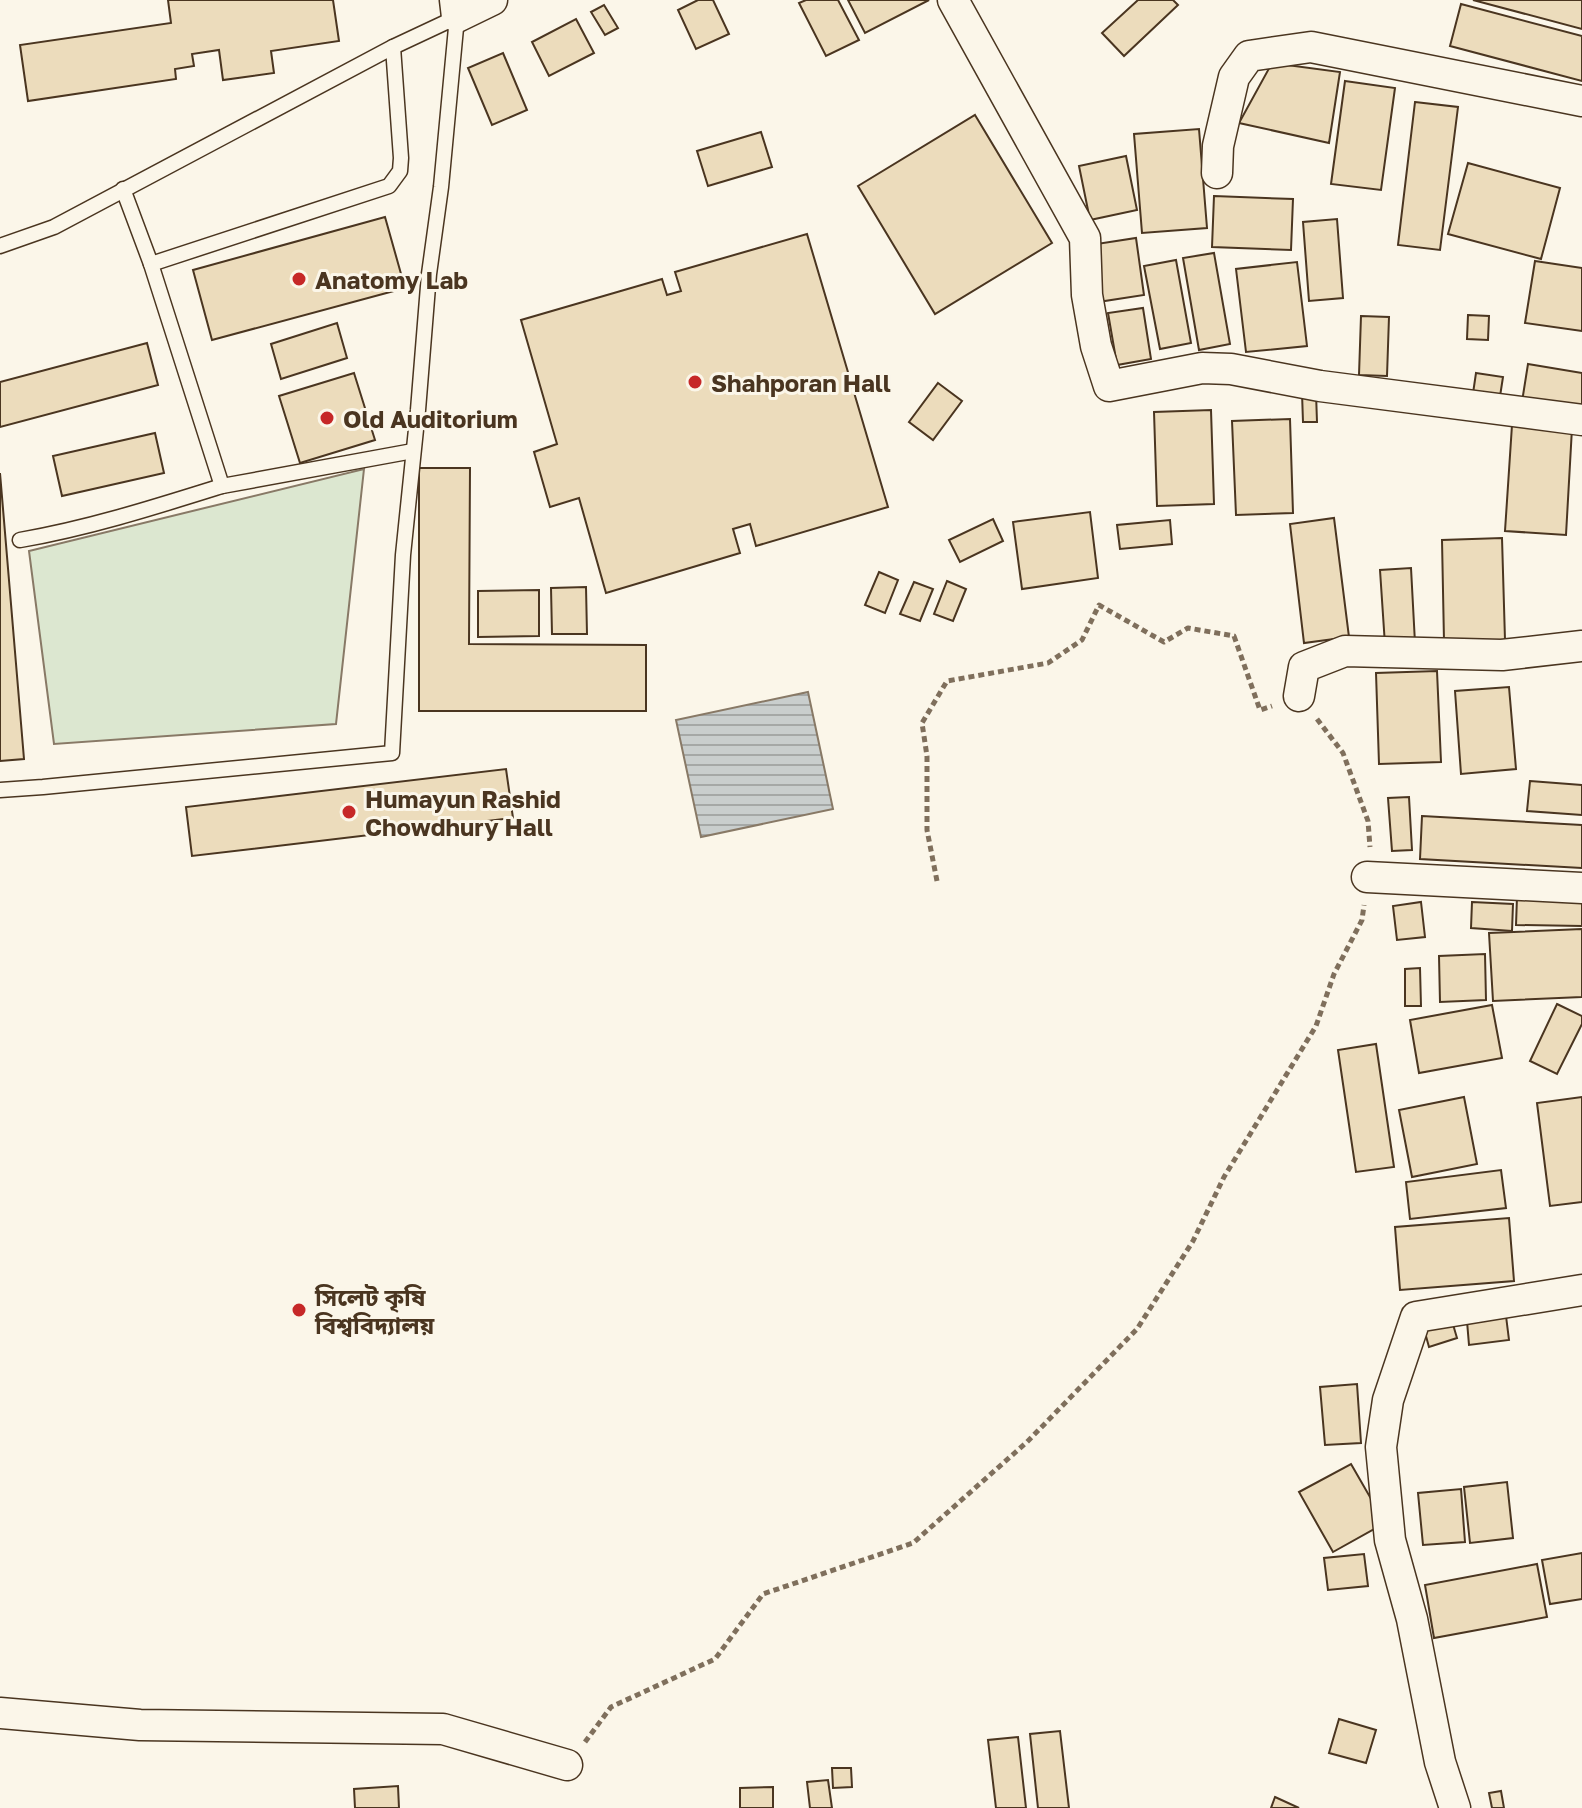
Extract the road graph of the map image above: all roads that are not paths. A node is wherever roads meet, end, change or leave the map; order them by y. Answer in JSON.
{"nodes":[{"id":1,"x":492,"y":0,"type":"edge"},
{"id":2,"x":953,"y":0,"type":"edge"},
{"id":3,"x":456,"y":8,"type":"edge"},
{"id":4,"x":393,"y":47,"type":"junction"},
{"id":5,"x":1582,"y":101,"type":"edge"},
{"id":6,"x":1217,"y":173,"type":"dead end"},
{"id":7,"x":123,"y":189,"type":"junction"},
{"id":8,"x":0,"y":246,"type":"edge"},
{"id":9,"x":151,"y":264,"type":"junction"},
{"id":10,"x":1582,"y":420,"type":"edge"},
{"id":11,"x":413,"y":451,"type":"junction"},
{"id":12,"x":222,"y":486,"type":"junction"},
{"id":13,"x":20,"y":540,"type":"dead end"},
{"id":14,"x":1582,"y":646,"type":"edge"},
{"id":15,"x":1299,"y":696,"type":"road end"},
{"id":16,"x":0,"y":790,"type":"edge"},
{"id":17,"x":1367,"y":877,"type":"road end"},
{"id":18,"x":1582,"y":888,"type":"edge"},
{"id":19,"x":1582,"y":1290,"type":"edge"},
{"id":20,"x":0,"y":1713,"type":"edge"},
{"id":21,"x":567,"y":1765,"type":"road end"},
{"id":22,"x":1455,"y":1808,"type":"edge"}],
"edges":[{"from":1,"to":3,"type":"street"},
{"from":2,"to":10,"type":"street"},
{"from":3,"to":4,"type":"lane"},
{"from":3,"to":11,"type":"lane"},
{"from":4,"to":7,"type":"lane"},
{"from":4,"to":9,"type":"lane"},
{"from":5,"to":6,"type":"street"},
{"from":7,"to":8,"type":"lane"},
{"from":7,"to":9,"type":"lane"},
{"from":9,"to":12,"type":"lane"},
{"from":11,"to":12,"type":"lane"},
{"from":11,"to":16,"type":"lane"},
{"from":12,"to":13,"type":"lane"},
{"from":14,"to":15,"type":"street"},
{"from":17,"to":18,"type":"street"},
{"from":19,"to":22,"type":"street"},
{"from":20,"to":21,"type":"street"}]}
